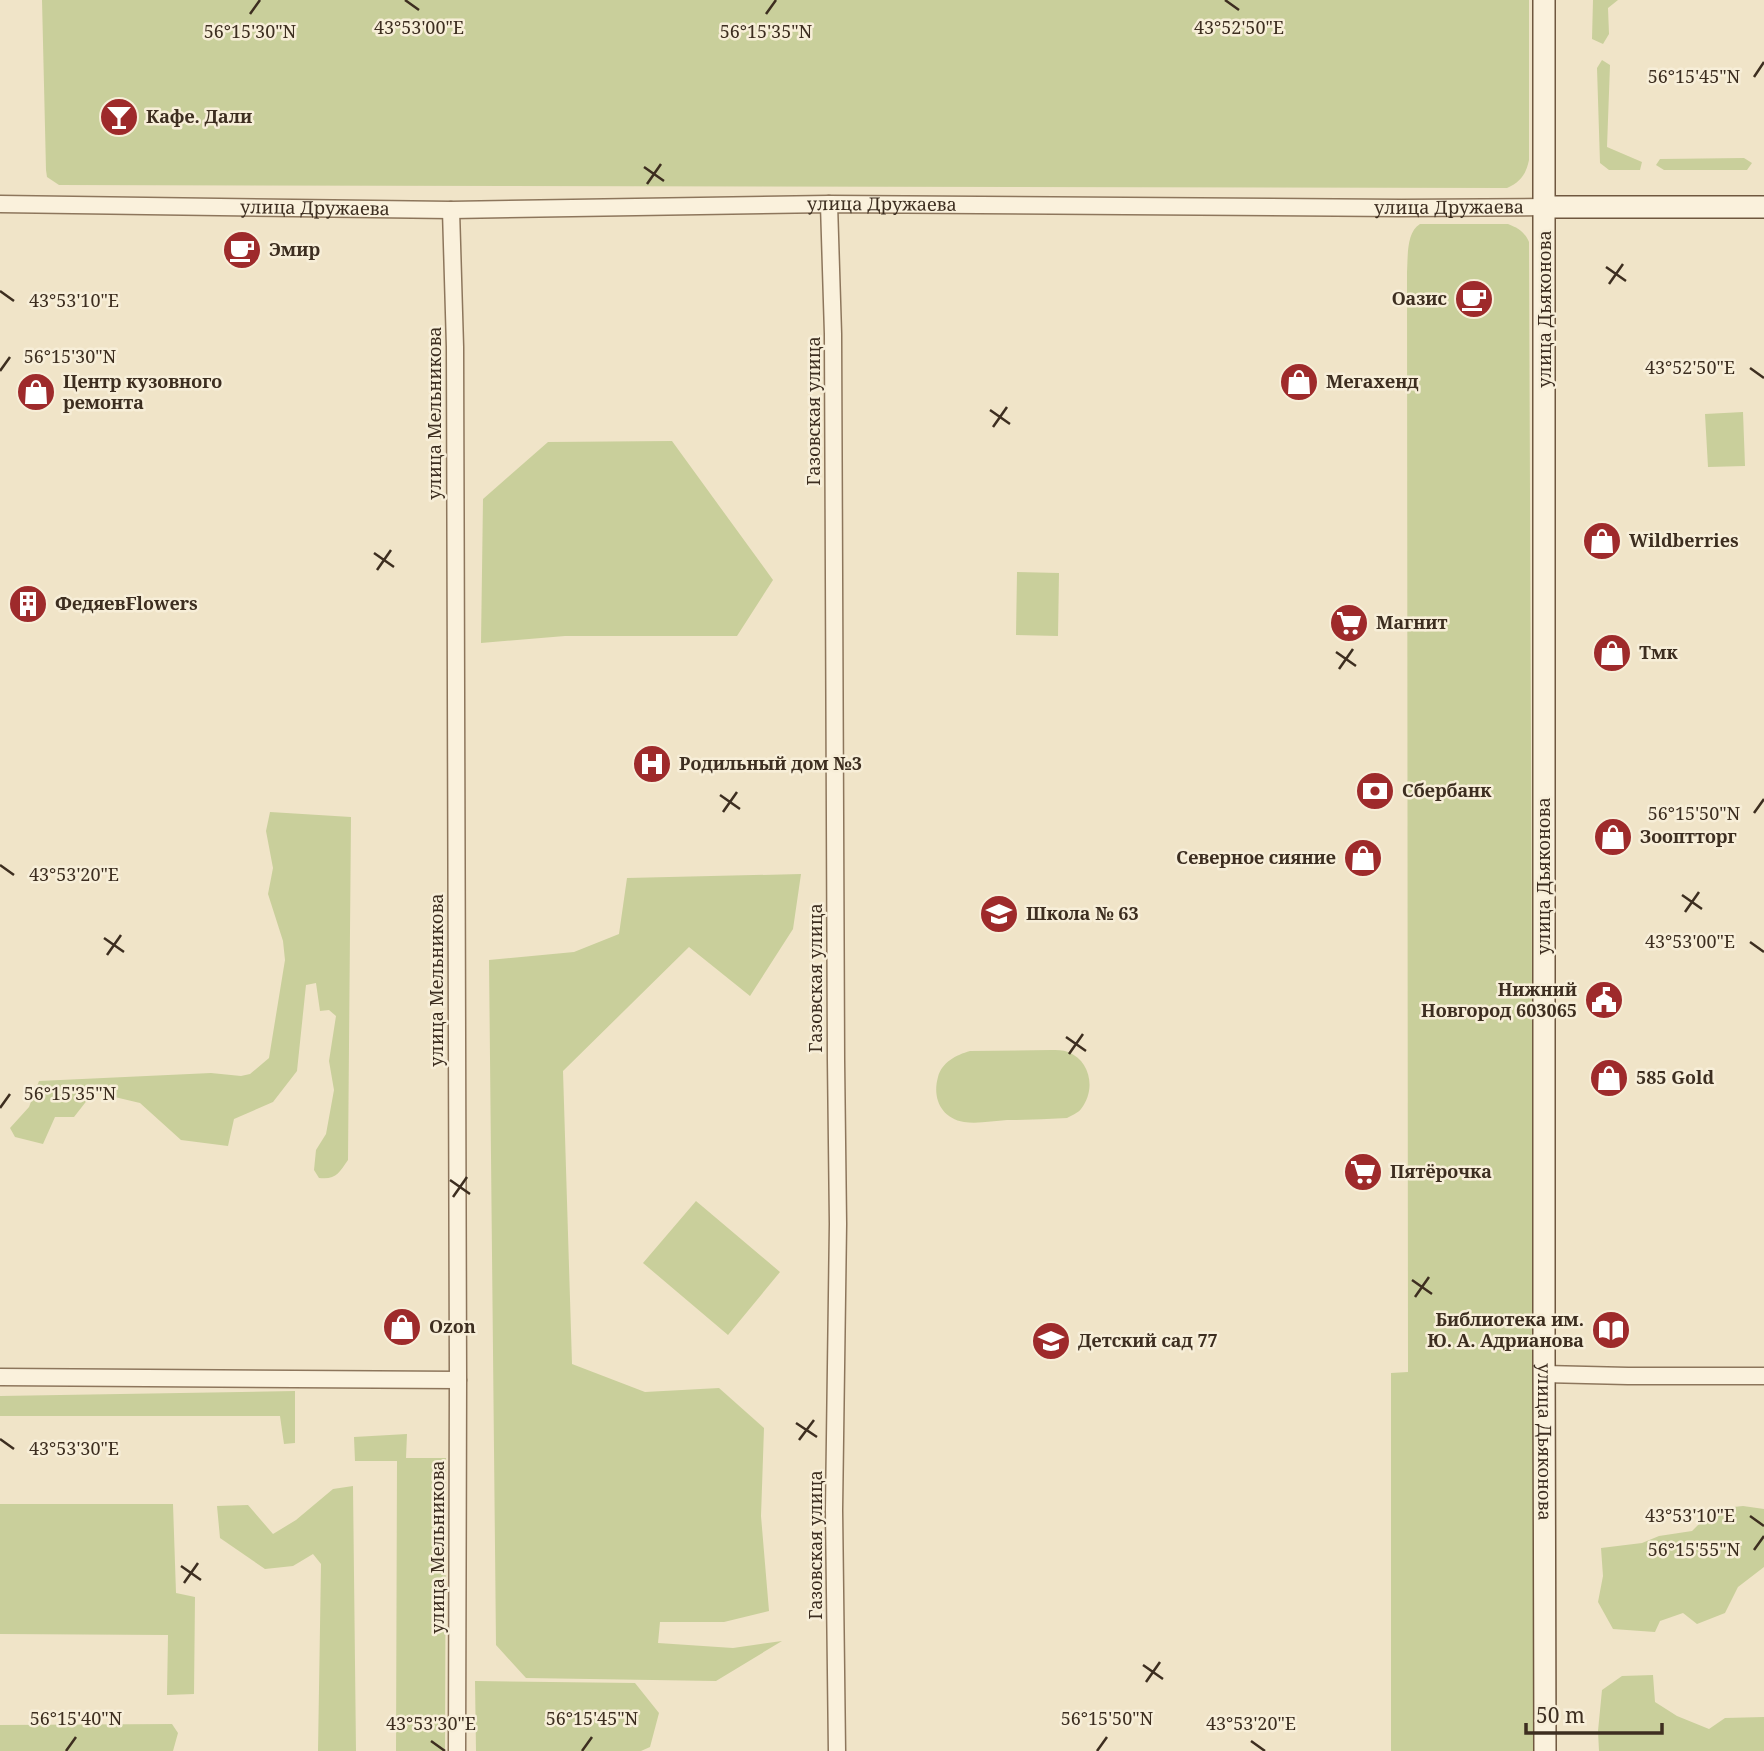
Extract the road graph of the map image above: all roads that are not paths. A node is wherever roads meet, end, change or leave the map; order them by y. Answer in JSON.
{"nodes":[{"id":1,"x":1544,"y":0,"type":"edge"},
{"id":2,"x":0,"y":204,"type":"edge"},
{"id":3,"x":829,"y":204,"type":"junction"},
{"id":4,"x":1545,"y":207,"type":"junction"},
{"id":5,"x":1764,"y":207,"type":"edge"},
{"id":6,"x":451,"y":210,"type":"junction"},
{"id":7,"x":1544,"y":1374,"type":"junction"},
{"id":8,"x":1764,"y":1376,"type":"edge"},
{"id":9,"x":0,"y":1377,"type":"edge"},
{"id":10,"x":458,"y":1380,"type":"junction"},
{"id":11,"x":457,"y":1751,"type":"edge"},
{"id":12,"x":837,"y":1751,"type":"edge"},
{"id":13,"x":1545,"y":1751,"type":"edge"}],
"edges":[{"from":1,"to":4,"type":"main road","name":"улица Дьяконова"},
{"from":2,"to":6,"type":"street","name":"улица Дружаева"},
{"from":3,"to":4,"type":"street","name":"улица Дружаева"},
{"from":3,"to":6,"type":"street","name":"улица Дружаева"},
{"from":3,"to":12,"type":"street","name":"Газовская улица"},
{"from":4,"to":5,"type":"main road","name":"улица Дружаева"},
{"from":4,"to":7,"type":"main road","name":"улица Дьяконова"},
{"from":6,"to":10,"type":"street","name":"улица Мельникова"},
{"from":7,"to":8,"type":"street"},
{"from":7,"to":13,"type":"main road","name":"улица Дьяконова"},
{"from":9,"to":10,"type":"street"},
{"from":10,"to":11,"type":"street","name":"улица Мельникова"}]}
